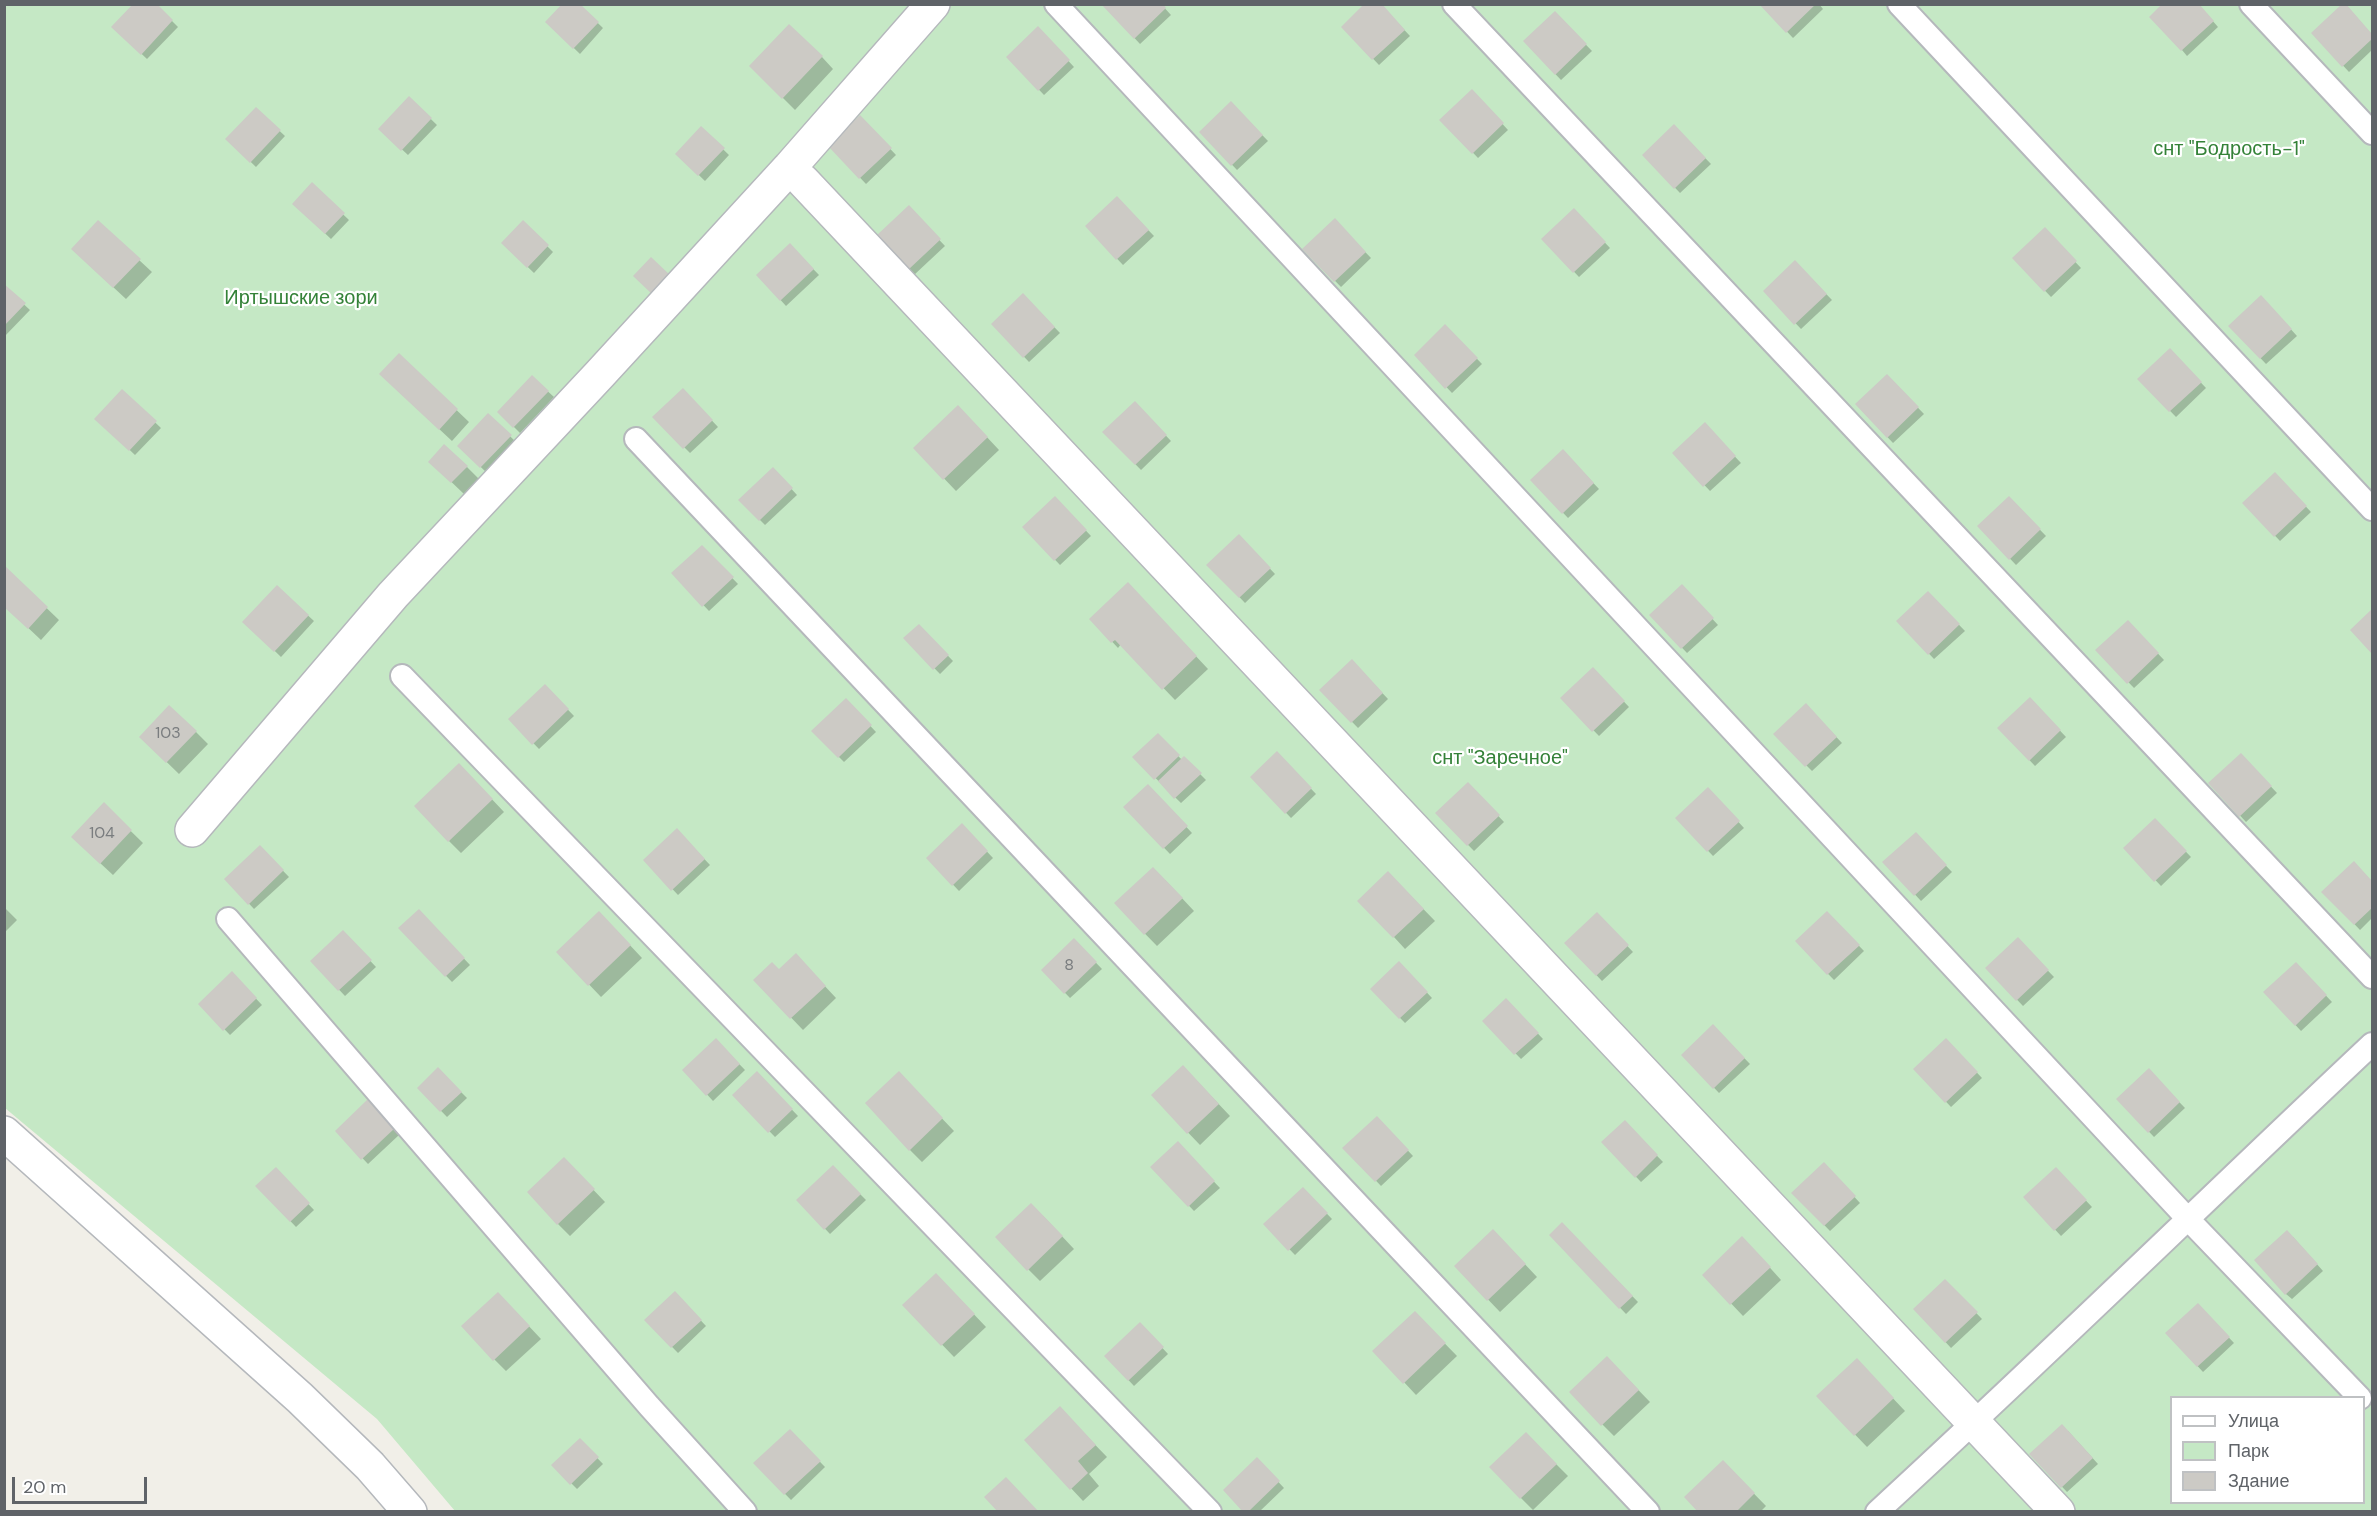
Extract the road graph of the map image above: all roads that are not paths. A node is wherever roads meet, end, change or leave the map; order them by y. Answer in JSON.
{"nodes":[{"id":1,"x":933,"y":4,"type":"edge"},
{"id":2,"x":1056,"y":4,"type":"edge"},
{"id":3,"x":1454,"y":4,"type":"edge"},
{"id":4,"x":1899,"y":4,"type":"edge"},
{"id":5,"x":2251,"y":4,"type":"edge"},
{"id":6,"x":2373,"y":133,"type":"edge"},
{"id":7,"x":803,"y":181,"type":"dead end"},
{"id":8,"x":636,"y":439,"type":"dead end"},
{"id":9,"x":2373,"y":509,"type":"edge"},
{"id":10,"x":402,"y":676,"type":"dead end"},
{"id":11,"x":192,"y":830,"type":"dead end"},
{"id":12,"x":228,"y":919,"type":"dead end"},
{"id":13,"x":2373,"y":977,"type":"edge"},
{"id":14,"x":2373,"y":1044,"type":"edge"},
{"id":15,"x":4,"y":1133,"type":"edge"},
{"id":16,"x":2187,"y":1218,"type":"junction"},
{"id":17,"x":2358,"y":1396,"type":"edge"},
{"id":18,"x":1974,"y":1423,"type":"junction"},
{"id":19,"x":410,"y":1512,"type":"edge"},
{"id":20,"x":745,"y":1512,"type":"edge"},
{"id":21,"x":1210,"y":1512,"type":"edge"},
{"id":22,"x":1648,"y":1512,"type":"edge"},
{"id":23,"x":1877,"y":1512,"type":"edge"},
{"id":24,"x":2058,"y":1512,"type":"edge"}],
"edges":[{"from":1,"to":11,"type":"street"},
{"from":2,"to":16,"type":"lane"},
{"from":3,"to":13,"type":"lane"},
{"from":4,"to":9,"type":"lane"},
{"from":5,"to":6,"type":"lane"},
{"from":7,"to":18,"type":"street"},
{"from":8,"to":22,"type":"lane"},
{"from":10,"to":21,"type":"lane"},
{"from":12,"to":20,"type":"lane"},
{"from":14,"to":16,"type":"lane"},
{"from":15,"to":19,"type":"street"},
{"from":16,"to":17,"type":"lane"},
{"from":16,"to":18,"type":"lane"},
{"from":18,"to":23,"type":"lane"},
{"from":18,"to":24,"type":"street"}]}
